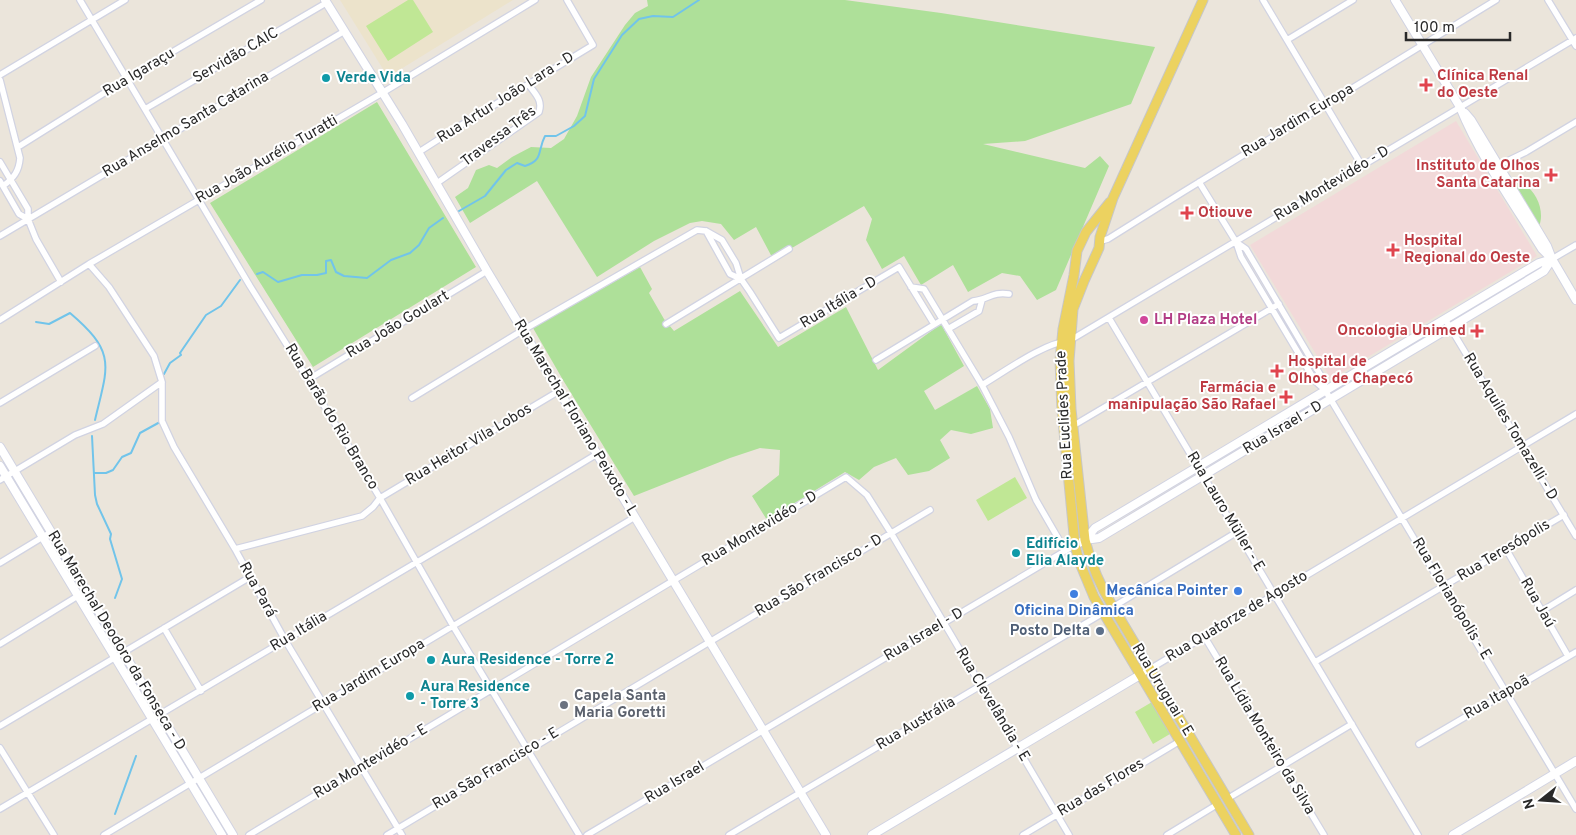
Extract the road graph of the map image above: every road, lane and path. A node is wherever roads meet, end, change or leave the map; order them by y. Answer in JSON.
{"nodes":[{"id":1,"x":80,"y":0,"type":"edge"},
{"id":2,"x":125,"y":0,"type":"edge"},
{"id":3,"x":262,"y":0,"type":"edge"},
{"id":4,"x":535,"y":0,"type":"edge"},
{"id":5,"x":567,"y":0,"type":"edge"},
{"id":6,"x":1203,"y":0,"type":"edge"},
{"id":7,"x":1263,"y":0,"type":"edge"},
{"id":8,"x":1353,"y":0,"type":"edge"},
{"id":9,"x":1395,"y":0,"type":"edge"},
{"id":10,"x":1496,"y":0,"type":"edge"},
{"id":11,"x":1548,"y":0,"type":"edge"},
{"id":12,"x":325,"y":1,"type":"edge"},
{"id":13,"x":92,"y":20,"type":"junction"},
{"id":14,"x":343,"y":32,"type":"junction"},
{"id":15,"x":1574,"y":39,"type":"edge"},
{"id":16,"x":1287,"y":40,"type":"junction"},
{"id":17,"x":1422,"y":45,"type":"junction"},
{"id":18,"x":1576,"y":46,"type":"edge"},
{"id":19,"x":0,"y":75,"type":"edge"},
{"id":20,"x":128,"y":78,"type":"junction"},
{"id":21,"x":0,"y":80,"type":"edge"},
{"id":22,"x":529,"y":85,"type":"junction"},
{"id":23,"x":382,"y":93,"type":"junction"},
{"id":24,"x":1325,"y":104,"type":"junction"},
{"id":25,"x":1460,"y":108,"type":"junction"},
{"id":26,"x":145,"y":109,"type":"junction"},
{"id":27,"x":1576,"y":122,"type":"edge"},
{"id":28,"x":163,"y":139,"type":"junction"},
{"id":29,"x":18,"y":148,"type":"junction"},
{"id":30,"x":419,"y":152,"type":"junction"},
{"id":31,"x":0,"y":162,"type":"edge"},
{"id":32,"x":1362,"y":166,"type":"junction"},
{"id":33,"x":1496,"y":167,"type":"junction"},
{"id":34,"x":11,"y":181,"type":"junction"},
{"id":35,"x":1199,"y":182,"type":"junction"},
{"id":36,"x":437,"y":183,"type":"junction"},
{"id":37,"x":2,"y":184,"type":"edge"},
{"id":38,"x":1113,"y":198,"type":"junction"},
{"id":39,"x":199,"y":200,"type":"junction"},
{"id":40,"x":28,"y":219,"type":"junction"},
{"id":41,"x":1088,"y":229,"type":"junction"},
{"id":42,"x":706,"y":231,"type":"junction"},
{"id":43,"x":0,"y":236,"type":"edge"},
{"id":44,"x":1100,"y":239,"type":"junction"},
{"id":45,"x":1236,"y":242,"type":"junction"},
{"id":46,"x":1576,"y":245,"type":"edge"},
{"id":47,"x":789,"y":249,"type":"dead end"},
{"id":48,"x":1077,"y":256,"type":"junction"},
{"id":49,"x":1552,"y":260,"type":"junction"},
{"id":50,"x":1092,"y":263,"type":"junction"},
{"id":51,"x":89,"y":264,"type":"junction"},
{"id":52,"x":487,"y":271,"type":"junction"},
{"id":53,"x":740,"y":279,"type":"junction"},
{"id":54,"x":61,"y":282,"type":"junction"},
{"id":55,"x":1501,"y":285,"type":"junction"},
{"id":56,"x":911,"y":286,"type":"junction"},
{"id":57,"x":1009,"y":294,"type":"dead end"},
{"id":58,"x":1506,"y":294,"type":"junction"},
{"id":59,"x":982,"y":300,"type":"junction"},
{"id":60,"x":1576,"y":300,"type":"edge"},
{"id":61,"x":973,"y":301,"type":"junction"},
{"id":62,"x":1279,"y":304,"type":"junction"},
{"id":63,"x":1272,"y":308,"type":"junction"},
{"id":64,"x":979,"y":311,"type":"junction"},
{"id":65,"x":1109,"y":318,"type":"junction"},
{"id":66,"x":942,"y":319,"type":"junction"},
{"id":67,"x":1445,"y":319,"type":"junction"},
{"id":68,"x":0,"y":320,"type":"edge"},
{"id":69,"x":666,"y":324,"type":"dead end"},
{"id":70,"x":934,"y":324,"type":"junction"},
{"id":71,"x":1450,"y":327,"type":"junction"},
{"id":72,"x":523,"y":330,"type":"junction"},
{"id":73,"x":948,"y":330,"type":"junction"},
{"id":74,"x":1066,"y":342,"type":"junction"},
{"id":75,"x":94,"y":346,"type":"dead end"},
{"id":76,"x":876,"y":360,"type":"dead end"},
{"id":77,"x":308,"y":379,"type":"junction"},
{"id":78,"x":162,"y":382,"type":"junction"},
{"id":79,"x":1147,"y":382,"type":"junction"},
{"id":80,"x":982,"y":385,"type":"junction"},
{"id":81,"x":1325,"y":390,"type":"junction"},
{"id":82,"x":559,"y":391,"type":"junction"},
{"id":83,"x":412,"y":398,"type":"dead end"},
{"id":84,"x":1331,"y":399,"type":"junction"},
{"id":85,"x":0,"y":403,"type":"edge"},
{"id":86,"x":1576,"y":414,"type":"edge"},
{"id":87,"x":1068,"y":427,"type":"junction"},
{"id":88,"x":1522,"y":446,"type":"junction"},
{"id":89,"x":0,"y":447,"type":"edge"},
{"id":90,"x":597,"y":454,"type":"junction"},
{"id":91,"x":0,"y":466,"type":"edge"},
{"id":92,"x":1198,"y":467,"type":"junction"},
{"id":93,"x":14,"y":471,"type":"junction"},
{"id":94,"x":1203,"y":476,"type":"junction"},
{"id":95,"x":846,"y":477,"type":"joint"},
{"id":96,"x":3,"y":478,"type":"edge"},
{"id":97,"x":380,"y":498,"type":"junction"},
{"id":98,"x":930,"y":510,"type":"dead end"},
{"id":99,"x":1564,"y":515,"type":"junction"},
{"id":100,"x":634,"y":517,"type":"junction"},
{"id":101,"x":1402,"y":518,"type":"junction"},
{"id":102,"x":51,"y":532,"type":"junction"},
{"id":103,"x":1237,"y":532,"type":"junction"},
{"id":104,"x":891,"y":533,"type":"junction"},
{"id":105,"x":1576,"y":536,"type":"edge"},
{"id":106,"x":43,"y":538,"type":"junction"},
{"id":107,"x":1085,"y":540,"type":"junction"},
{"id":108,"x":1075,"y":545,"type":"junction"},
{"id":109,"x":235,"y":549,"type":"junction"},
{"id":110,"x":1506,"y":549,"type":"junction"},
{"id":111,"x":1065,"y":550,"type":"junction"},
{"id":112,"x":417,"y":562,"type":"junction"},
{"id":113,"x":0,"y":563,"type":"edge"},
{"id":114,"x":250,"y":577,"type":"junction"},
{"id":115,"x":673,"y":581,"type":"junction"},
{"id":116,"x":1443,"y":586,"type":"junction"},
{"id":117,"x":1576,"y":590,"type":"edge"},
{"id":118,"x":86,"y":591,"type":"junction"},
{"id":119,"x":1274,"y":594,"type":"junction"},
{"id":120,"x":78,"y":596,"type":"junction"},
{"id":121,"x":1113,"y":607,"type":"junction"},
{"id":122,"x":1542,"y":611,"type":"junction"},
{"id":123,"x":1103,"y":613,"type":"junction"},
{"id":124,"x":943,"y":623,"type":"junction"},
{"id":125,"x":453,"y":626,"type":"junction"},
{"id":126,"x":164,"y":628,"type":"junction"},
{"id":127,"x":1204,"y":636,"type":"junction"},
{"id":128,"x":285,"y":640,"type":"junction"},
{"id":129,"x":709,"y":641,"type":"junction"},
{"id":130,"x":0,"y":644,"type":"edge"},
{"id":131,"x":123,"y":652,"type":"junction"},
{"id":132,"x":1576,"y":652,"type":"edge"},
{"id":133,"x":1568,"y":656,"type":"junction"},
{"id":134,"x":115,"y":657,"type":"junction"},
{"id":135,"x":1315,"y":662,"type":"junction"},
{"id":136,"x":1150,"y":669,"type":"junction"},
{"id":137,"x":1140,"y":675,"type":"junction"},
{"id":138,"x":980,"y":685,"type":"junction"},
{"id":139,"x":492,"y":690,"type":"junction"},
{"id":140,"x":200,"y":691,"type":"junction"},
{"id":141,"x":1506,"y":693,"type":"junction"},
{"id":142,"x":323,"y":704,"type":"junction"},
{"id":143,"x":160,"y":714,"type":"junction"},
{"id":144,"x":152,"y":719,"type":"junction"},
{"id":145,"x":1352,"y":724,"type":"junction"},
{"id":146,"x":0,"y":726,"type":"edge"},
{"id":147,"x":763,"y":731,"type":"junction"},
{"id":148,"x":1180,"y":741,"type":"junction"},
{"id":149,"x":1419,"y":744,"type":"dead end"},
{"id":150,"x":0,"y":748,"type":"edge"},
{"id":151,"x":1018,"y":748,"type":"junction"},
{"id":152,"x":528,"y":750,"type":"junction"},
{"id":153,"x":1576,"y":761,"type":"edge"},
{"id":154,"x":1282,"y":766,"type":"junction"},
{"id":155,"x":362,"y":768,"type":"junction"},
{"id":156,"x":1555,"y":774,"type":"junction"},
{"id":157,"x":199,"y":778,"type":"junction"},
{"id":158,"x":190,"y":783,"type":"junction"},
{"id":159,"x":27,"y":793,"type":"junction"},
{"id":160,"x":800,"y":793,"type":"junction"},
{"id":161,"x":1227,"y":799,"type":"junction"},
{"id":162,"x":1218,"y":804,"type":"junction"},
{"id":163,"x":0,"y":809,"type":"edge"},
{"id":164,"x":1576,"y":809,"type":"edge"},
{"id":165,"x":1057,"y":814,"type":"junction"},
{"id":166,"x":398,"y":828,"type":"junction"},
{"id":167,"x":54,"y":835,"type":"edge"},
{"id":168,"x":104,"y":835,"type":"edge"},
{"id":169,"x":222,"y":835,"type":"edge"},
{"id":170,"x":233,"y":835,"type":"edge"},
{"id":171,"x":249,"y":835,"type":"edge"},
{"id":172,"x":387,"y":835,"type":"edge"},
{"id":173,"x":402,"y":835,"type":"edge"},
{"id":174,"x":579,"y":835,"type":"edge"},
{"id":175,"x":587,"y":835,"type":"edge"},
{"id":176,"x":729,"y":835,"type":"edge"},
{"id":177,"x":826,"y":835,"type":"edge"},
{"id":178,"x":872,"y":835,"type":"edge"},
{"id":179,"x":1023,"y":835,"type":"edge"},
{"id":180,"x":1069,"y":835,"type":"edge"},
{"id":181,"x":1167,"y":835,"type":"edge"},
{"id":182,"x":1236,"y":835,"type":"edge"},
{"id":183,"x":1249,"y":835,"type":"edge"},
{"id":184,"x":1324,"y":835,"type":"edge"},
{"id":185,"x":1418,"y":835,"type":"edge"},
{"id":186,"x":1453,"y":835,"type":"edge"}],
"edges":[{"from":1,"to":13,"type":"street","name":"Rua Barão do Rio Branco"},
{"from":2,"to":13,"type":"street"},
{"from":3,"to":20,"type":"street","name":"Rua Igaraçu"},
{"from":4,"to":23,"type":"street","name":"Rua João Aurélio Turatti"},
{"from":5,"to":22,"type":"street","name":"Rua Artur João Lara - D"},
{"from":6,"to":38,"type":"main road","name":"Rua Euclides Prade"},
{"from":7,"to":16,"type":"street"},
{"from":8,"to":16,"type":"street"},
{"from":9,"to":17,"type":"street"},
{"from":10,"to":17,"type":"street","name":"Rua Jardim Europa"},
{"from":11,"to":15,"type":"street"},
{"from":12,"to":14,"type":"street","name":"Rua Marechal Floriano Peixoto - L"},
{"from":12,"to":26,"type":"street","name":"Servidão CAIC"},
{"from":13,"to":19,"type":"street"},
{"from":13,"to":20,"type":"street","name":"Rua Barão do Rio Branco"},
{"from":14,"to":23,"type":"street","name":"Rua Marechal Floriano Peixoto - L"},
{"from":14,"to":28,"type":"street","name":"Rua Anselmo Santa Catarina"},
{"from":15,"to":18,"type":"street"},
{"from":15,"to":25,"type":"street","name":"Rua Montevidéo - D"},
{"from":16,"to":24,"type":"street"},
{"from":17,"to":24,"type":"street","name":"Rua Jardim Europa"},
{"from":17,"to":25,"type":"street"},
{"from":20,"to":26,"type":"street","name":"Rua Barão do Rio Branco"},
{"from":20,"to":29,"type":"street","name":"Rua Igaraçu"},
{"from":21,"to":29,"type":"street"},
{"from":22,"to":30,"type":"street","name":"Rua Artur João Lara - D"},
{"from":22,"to":36,"type":"street","name":"Travessa Três"},
{"from":23,"to":30,"type":"street","name":"Rua Marechal Floriano Peixoto - L"},
{"from":23,"to":39,"type":"street","name":"Rua João Aurélio Turatti"},
{"from":24,"to":32,"type":"street"},
{"from":24,"to":35,"type":"street","name":"Rua Jardim Europa"},
{"from":25,"to":32,"type":"street","name":"Rua Montevidéo - D"},
{"from":25,"to":33,"type":"street"},
{"from":26,"to":28,"type":"street","name":"Rua Barão do Rio Branco"},
{"from":27,"to":33,"type":"street"},
{"from":28,"to":39,"type":"street","name":"Rua Barão do Rio Branco"},
{"from":28,"to":40,"type":"street","name":"Rua Anselmo Santa Catarina"},
{"from":29,"to":34,"type":"street"},
{"from":30,"to":36,"type":"street","name":"Rua Marechal Floriano Peixoto - L"},
{"from":31,"to":34,"type":"street"},
{"from":32,"to":45,"type":"street","name":"Rua Montevidéo - D"},
{"from":33,"to":49,"type":"street"},
{"from":34,"to":37,"type":"street"},
{"from":34,"to":40,"type":"street"},
{"from":35,"to":44,"type":"street","name":"Rua Jardim Europa"},
{"from":35,"to":45,"type":"street","name":"Rua Florianópolis - E"},
{"from":36,"to":52,"type":"street","name":"Rua Marechal Floriano Peixoto - L"},
{"from":37,"to":40,"type":"street"},
{"from":38,"to":41,"type":"main road","name":"Rua Euclides Prade"},
{"from":38,"to":44,"type":"main road","name":"Rua Euclides Prade"},
{"from":39,"to":51,"type":"street","name":"Rua João Aurélio Turatti"},
{"from":39,"to":77,"type":"street","name":"Rua Barão do Rio Branco"},
{"from":40,"to":43,"type":"street","name":"Rua Anselmo Santa Catarina"},
{"from":40,"to":54,"type":"street"},
{"from":41,"to":44,"type":"main road"},
{"from":41,"to":48,"type":"main road","name":"Rua Euclides Prade"},
{"from":42,"to":53,"type":"street"},
{"from":42,"to":53,"type":"street"},
{"from":42,"to":72,"type":"street"},
{"from":44,"to":50,"type":"main road","name":"Rua Euclides Prade"},
{"from":45,"to":62,"type":"street","name":"Rua Florianópolis - E"},
{"from":45,"to":63,"type":"street","name":"Rua Florianópolis - E"},
{"from":45,"to":65,"type":"street","name":"Rua Montevidéo - D"},
{"from":46,"to":49,"type":"street","name":"Rua Israel - D"},
{"from":47,"to":53,"type":"street"},
{"from":48,"to":50,"type":"main road"},
{"from":48,"to":74,"type":"main road","name":"Rua Euclides Prade"},
{"from":49,"to":55,"type":"street","name":"Rua Israel - D"},
{"from":49,"to":58,"type":"street","name":"Rua Israel - D"},
{"from":49,"to":60,"type":"street"},
{"from":50,"to":74,"type":"main road","name":"Rua Euclides Prade"},
{"from":51,"to":54,"type":"street","name":"Rua João Aurélio Turatti"},
{"from":51,"to":78,"type":"street","name":"Rua Pará"},
{"from":52,"to":72,"type":"street","name":"Rua Marechal Floriano Peixoto - L"},
{"from":52,"to":77,"type":"street","name":"Rua João Goulart"},
{"from":53,"to":56,"type":"street","name":"Rua Itália - D"},
{"from":53,"to":69,"type":"street"},
{"from":54,"to":68,"type":"street","name":"Rua João Aurélio Turatti"},
{"from":55,"to":58,"type":"street"},
{"from":55,"to":67,"type":"street","name":"Rua Israel - D"},
{"from":56,"to":66,"type":"street"},
{"from":56,"to":70,"type":"street"},
{"from":57,"to":59,"type":"street"},
{"from":58,"to":71,"type":"street","name":"Rua Israel - D"},
{"from":59,"to":61,"type":"street"},
{"from":59,"to":64,"type":"street"},
{"from":61,"to":64,"type":"street"},
{"from":61,"to":66,"type":"street"},
{"from":62,"to":63,"type":"street"},
{"from":62,"to":81,"type":"street","name":"Rua Florianópolis - E"},
{"from":63,"to":79,"type":"street"},
{"from":63,"to":81,"type":"street","name":"Rua Florianópolis - E"},
{"from":64,"to":73,"type":"street"},
{"from":65,"to":74,"type":"street","name":"Rua Montevidéo - D"},
{"from":65,"to":79,"type":"street","name":"Rua Lauro Müller - E"},
{"from":66,"to":70,"type":"street"},
{"from":66,"to":73,"type":"street"},
{"from":67,"to":71,"type":"street","name":"Rua Aquiles Tomazelli - D"},
{"from":67,"to":81,"type":"street","name":"Rua Israel - D"},
{"from":70,"to":76,"type":"street"},
{"from":71,"to":84,"type":"street","name":"Rua Israel - D"},
{"from":71,"to":88,"type":"street","name":"Rua Aquiles Tomazelli - D"},
{"from":72,"to":82,"type":"street","name":"Rua Marechal Floriano Peixoto - L"},
{"from":72,"to":83,"type":"street"},
{"from":73,"to":80,"type":"street"},
{"from":74,"to":80,"type":"street","name":"Rua Montevidéo - D"},
{"from":74,"to":87,"type":"main road","name":"Rua Euclides Prade"},
{"from":75,"to":85,"type":"street"},
{"from":77,"to":97,"type":"street","name":"Rua Barão do Rio Branco"},
{"from":78,"to":93,"type":"street"},
{"from":78,"to":109,"type":"street","name":"Rua Pará"},
{"from":79,"to":87,"type":"street"},
{"from":79,"to":92,"type":"street","name":"Rua Lauro Müller - E"},
{"from":80,"to":111,"type":"street"},
{"from":81,"to":84,"type":"street","name":"Rua Florianópolis - E"},
{"from":81,"to":92,"type":"street","name":"Rua Israel - D"},
{"from":82,"to":90,"type":"street","name":"Rua Marechal Floriano Peixoto - L"},
{"from":82,"to":97,"type":"street","name":"Rua Heitor Vila Lobos"},
{"from":84,"to":94,"type":"street","name":"Rua Israel - D"},
{"from":84,"to":101,"type":"street","name":"Rua Florianópolis - E"},
{"from":86,"to":88,"type":"street","name":"Rua Quatorze de Agosto"},
{"from":87,"to":107,"type":"main road","name":"Rua Euclides Prade"},
{"from":87,"to":108,"type":"main road","name":"Rua Euclides Prade"},
{"from":88,"to":99,"type":"street","name":"Rua Aquiles Tomazelli - D"},
{"from":88,"to":101,"type":"street","name":"Rua Quatorze de Agosto"},
{"from":89,"to":93,"type":"street","name":"Rua Marechal Deodoro da Fonseca - D"},
{"from":90,"to":100,"type":"street","name":"Rua Marechal Floriano Peixoto - L"},
{"from":90,"to":112,"type":"street","name":"Rua Itália"},
{"from":91,"to":96,"type":"street","name":"Rua Marechal Deodoro da Fonseca - D"},
{"from":92,"to":94,"type":"street","name":"Rua Lauro Müller - E"},
{"from":92,"to":107,"type":"street","name":"Rua Israel - D"},
{"from":93,"to":96,"type":"street"},
{"from":93,"to":102,"type":"street","name":"Rua Marechal Deodoro da Fonseca - D"},
{"from":94,"to":103,"type":"street","name":"Rua Lauro Müller - E"},
{"from":94,"to":107,"type":"street","name":"Rua Israel - D"},
{"from":95,"to":104,"type":"street","name":"Rua Clevelândia - E"},
{"from":95,"to":115,"type":"street","name":"Rua Montevidéo - D"},
{"from":96,"to":106,"type":"street","name":"Rua Marechal Deodoro da Fonseca - D"},
{"from":97,"to":109,"type":"street","name":"Rua Heitor Vila Lobos"},
{"from":97,"to":112,"type":"street","name":"Rua Barão do Rio Branco"},
{"from":98,"to":104,"type":"street","name":"Rua São Francisco - D"},
{"from":99,"to":105,"type":"street","name":"Rua Aquiles Tomazelli - D"},
{"from":99,"to":110,"type":"street","name":"Rua Teresópolis"},
{"from":100,"to":115,"type":"street","name":"Rua Marechal Floriano Peixoto - L"},
{"from":100,"to":125,"type":"street","name":"Rua Jardim Europa"},
{"from":101,"to":116,"type":"street","name":"Rua Florianópolis - E"},
{"from":101,"to":119,"type":"street","name":"Rua Quatorze de Agosto"},
{"from":102,"to":106,"type":"street"},
{"from":102,"to":118,"type":"street","name":"Rua Marechal Deodoro da Fonseca - D"},
{"from":103,"to":119,"type":"street","name":"Rua Lauro Müller - E"},
{"from":103,"to":121,"type":"street"},
{"from":104,"to":124,"type":"street","name":"Rua Clevelândia - E"},
{"from":104,"to":129,"type":"street","name":"Rua São Francisco - D"},
{"from":106,"to":113,"type":"street"},
{"from":106,"to":120,"type":"street","name":"Rua Marechal Deodoro da Fonseca - D"},
{"from":107,"to":108,"type":"street","name":"Rua Israel - D"},
{"from":107,"to":121,"type":"main road","name":"Rua Uruguai - E"},
{"from":108,"to":111,"type":"street","name":"Rua Israel - D"},
{"from":108,"to":123,"type":"main road","name":"Rua Uruguai - E"},
{"from":109,"to":114,"type":"street","name":"Rua Pará"},
{"from":110,"to":116,"type":"street","name":"Rua Teresópolis"},
{"from":110,"to":122,"type":"street","name":"Rua Jaú"},
{"from":111,"to":124,"type":"street","name":"Rua Israel - D"},
{"from":112,"to":125,"type":"street","name":"Rua Barão do Rio Branco"},
{"from":112,"to":128,"type":"street","name":"Rua Itália"},
{"from":114,"to":126,"type":"street"},
{"from":114,"to":128,"type":"street","name":"Rua Pará"},
{"from":115,"to":129,"type":"street","name":"Rua Marechal Floriano Peixoto - L"},
{"from":115,"to":139,"type":"street","name":"Rua Montevidéo - E"},
{"from":116,"to":135,"type":"street","name":"Rua Teresópolis"},
{"from":116,"to":141,"type":"street","name":"Rua Florianópolis - E"},
{"from":117,"to":122,"type":"street"},
{"from":118,"to":120,"type":"street"},
{"from":118,"to":131,"type":"street","name":"Rua Marechal Deodoro da Fonseca - D"},
{"from":119,"to":127,"type":"street","name":"Rua Quatorze de Agosto"},
{"from":119,"to":135,"type":"street","name":"Rua Lauro Müller - E"},
{"from":120,"to":130,"type":"street"},
{"from":120,"to":134,"type":"street","name":"Rua Marechal Deodoro da Fonseca - D"},
{"from":121,"to":136,"type":"main road","name":"Rua Uruguai - E"},
{"from":122,"to":133,"type":"street","name":"Rua Jaú"},
{"from":123,"to":137,"type":"main road","name":"Rua Uruguai - E"},
{"from":123,"to":138,"type":"street","name":"Rua Austrália"},
{"from":124,"to":138,"type":"street","name":"Rua Clevelândia - E"},
{"from":124,"to":147,"type":"street","name":"Rua Israel - D"},
{"from":125,"to":139,"type":"street","name":"Rua Barão do Rio Branco"},
{"from":125,"to":142,"type":"street","name":"Rua Jardim Europa"},
{"from":126,"to":131,"type":"street"},
{"from":126,"to":140,"type":"street"},
{"from":127,"to":136,"type":"street","name":"Rua Quatorze de Agosto"},
{"from":127,"to":154,"type":"street","name":"Rua Lídia Monteiro da Silva"},
{"from":128,"to":140,"type":"street","name":"Rua Itália"},
{"from":128,"to":142,"type":"street","name":"Rua Pará"},
{"from":129,"to":147,"type":"street","name":"Rua Marechal Floriano Peixoto - L"},
{"from":129,"to":152,"type":"street","name":"Rua São Francisco - E"},
{"from":131,"to":134,"type":"street"},
{"from":131,"to":143,"type":"street","name":"Rua Marechal Deodoro da Fonseca - D"},
{"from":132,"to":133,"type":"street","name":"Rua Itapoã"},
{"from":133,"to":141,"type":"street","name":"Rua Itapoã"},
{"from":134,"to":144,"type":"street","name":"Rua Marechal Deodoro da Fonseca - D"},
{"from":134,"to":146,"type":"street"},
{"from":135,"to":145,"type":"street","name":"Rua Lauro Müller - E"},
{"from":136,"to":137,"type":"street","name":"Rua Quatorze de Agosto"},
{"from":136,"to":161,"type":"main road","name":"Rua Uruguai - E"},
{"from":137,"to":148,"type":"main road","name":"Rua Uruguai - E"},
{"from":137,"to":151,"type":"street","name":"Rua Quatorze de Agosto"},
{"from":138,"to":151,"type":"street","name":"Rua Clevelândia - E"},
{"from":138,"to":160,"type":"street","name":"Rua Austrália"},
{"from":139,"to":152,"type":"street","name":"Rua Barão do Rio Branco"},
{"from":139,"to":155,"type":"street","name":"Rua Montevidéo - E"},
{"from":140,"to":143,"type":"street","name":"Rua Itália"},
{"from":141,"to":149,"type":"street","name":"Rua Itapoã"},
{"from":141,"to":156,"type":"street","name":"Rua Florianópolis - E"},
{"from":142,"to":155,"type":"street","name":"Rua Pará"},
{"from":142,"to":157,"type":"street","name":"Rua Jardim Europa"},
{"from":143,"to":144,"type":"street","name":"Rua Itália"},
{"from":143,"to":157,"type":"street","name":"Rua Marechal Deodoro da Fonseca - D"},
{"from":144,"to":158,"type":"street","name":"Rua Marechal Deodoro da Fonseca - D"},
{"from":144,"to":159,"type":"street","name":"Rua Itália"},
{"from":145,"to":154,"type":"street"},
{"from":145,"to":185,"type":"street","name":"Rua Lauro Müller - E"},
{"from":147,"to":160,"type":"street","name":"Rua Marechal Floriano Peixoto - L"},
{"from":147,"to":175,"type":"street","name":"Rua Israel"},
{"from":148,"to":162,"type":"main road","name":"Rua Uruguai - E"},
{"from":148,"to":165,"type":"street","name":"Rua das Flores"},
{"from":150,"to":159,"type":"street"},
{"from":151,"to":165,"type":"street","name":"Rua Clevelândia - E"},
{"from":151,"to":178,"type":"street","name":"Rua Quatorze de Agosto"},
{"from":152,"to":166,"type":"street","name":"Rua São Francisco - E"},
{"from":152,"to":174,"type":"street","name":"Rua Barão do Rio Branco"},
{"from":153,"to":156,"type":"street"},
{"from":154,"to":161,"type":"street"},
{"from":154,"to":184,"type":"street","name":"Rua Lídia Monteiro da Silva"},
{"from":155,"to":166,"type":"street","name":"Rua Pará"},
{"from":155,"to":171,"type":"street","name":"Rua Montevidéo - E"},
{"from":156,"to":164,"type":"street","name":"Rua Florianópolis - E"},
{"from":156,"to":186,"type":"street"},
{"from":157,"to":158,"type":"street","name":"Rua Jardim Europa"},
{"from":157,"to":170,"type":"street","name":"Rua Marechal Deodoro da Fonseca - D"},
{"from":158,"to":168,"type":"street","name":"Rua Jardim Europa"},
{"from":158,"to":169,"type":"street","name":"Rua Marechal Deodoro da Fonseca - D"},
{"from":159,"to":163,"type":"street","name":"Rua Itália"},
{"from":159,"to":167,"type":"street"},
{"from":160,"to":176,"type":"street","name":"Rua Austrália"},
{"from":160,"to":177,"type":"street","name":"Rua Marechal Floriano Peixoto - L"},
{"from":161,"to":183,"type":"main road","name":"Rua Uruguai - E"},
{"from":162,"to":181,"type":"street"},
{"from":162,"to":182,"type":"main road","name":"Rua Uruguai - E"},
{"from":165,"to":179,"type":"street","name":"Rua das Flores"},
{"from":165,"to":180,"type":"street","name":"Rua Clevelândia - E"},
{"from":166,"to":172,"type":"street","name":"Rua São Francisco - E"},
{"from":166,"to":173,"type":"street","name":"Rua Pará"}]}
